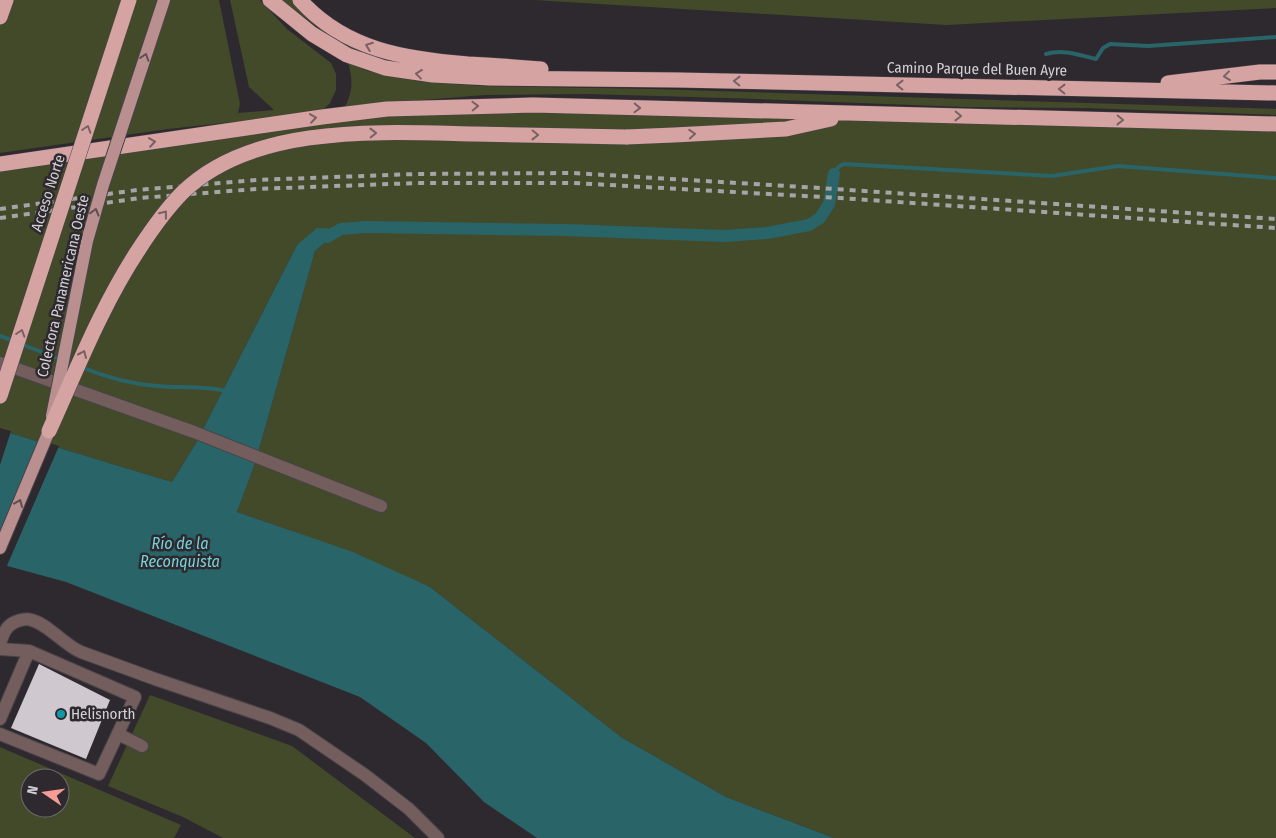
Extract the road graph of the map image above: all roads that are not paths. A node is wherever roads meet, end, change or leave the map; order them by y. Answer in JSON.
{"nodes":[{"id":1,"x":6,"y":0,"type":"edge"},
{"id":2,"x":129,"y":0,"type":"edge"},
{"id":3,"x":164,"y":0,"type":"edge"},
{"id":4,"x":270,"y":0,"type":"edge"},
{"id":5,"x":300,"y":0,"type":"edge"},
{"id":6,"x":0,"y":17,"type":"edge"},
{"id":7,"x":1276,"y":72,"type":"edge"},
{"id":8,"x":678,"y":80,"type":"junction"},
{"id":9,"x":1111,"y":90,"type":"junction"},
{"id":10,"x":1276,"y":93,"type":"edge"},
{"id":11,"x":857,"y":114,"type":"junction"},
{"id":12,"x":1276,"y":124,"type":"edge"},
{"id":13,"x":0,"y":164,"type":"edge"},
{"id":14,"x":0,"y":363,"type":"edge"},
{"id":15,"x":0,"y":396,"type":"edge"},
{"id":16,"x":49,"y":431,"type":"junction"},
{"id":17,"x":382,"y":506,"type":"dead end"},
{"id":18,"x":0,"y":548,"type":"edge"},
{"id":19,"x":0,"y":644,"type":"edge"},
{"id":20,"x":0,"y":650,"type":"edge"},
{"id":21,"x":29,"y":651,"type":"junction"},
{"id":22,"x":0,"y":719,"type":"edge"},
{"id":23,"x":0,"y":734,"type":"edge"},
{"id":24,"x":118,"y":734,"type":"junction"},
{"id":25,"x":142,"y":746,"type":"dead end"},
{"id":26,"x":438,"y":838,"type":"edge"}],
"edges":[{"from":1,"to":6,"type":"highway"},
{"from":15,"to":2,"type":"highway","name":"Acceso Norte","one_way":true,"bridge":true},
{"from":16,"to":3,"type":"main road","name":"Colectora Panamericana Oeste","one_way":true,"bridge":true},
{"from":8,"to":4,"type":"highway","one_way":true},
{"from":8,"to":5,"type":"highway","one_way":true},
{"from":7,"to":9,"type":"highway","one_way":true},
{"from":9,"to":8,"type":"highway","name":"Camino Parque del Buen Ayre","one_way":true},
{"from":9,"to":10,"type":"highway","name":"Camino Parque del Buen Ayre"},
{"from":11,"to":12,"type":"highway","one_way":true},
{"from":13,"to":11,"type":"highway","one_way":true},
{"from":16,"to":11,"type":"highway","one_way":true,"bridge":true},
{"from":14,"to":17,"type":"street"},
{"from":18,"to":16,"type":"main road","name":"Colectora Panamericana Oeste","one_way":true},
{"from":19,"to":26,"type":"street"},
{"from":20,"to":21,"type":"street"},
{"from":21,"to":22,"type":"street"},
{"from":21,"to":24,"type":"street"},
{"from":23,"to":24,"type":"street"},
{"from":24,"to":25,"type":"street"}]}
